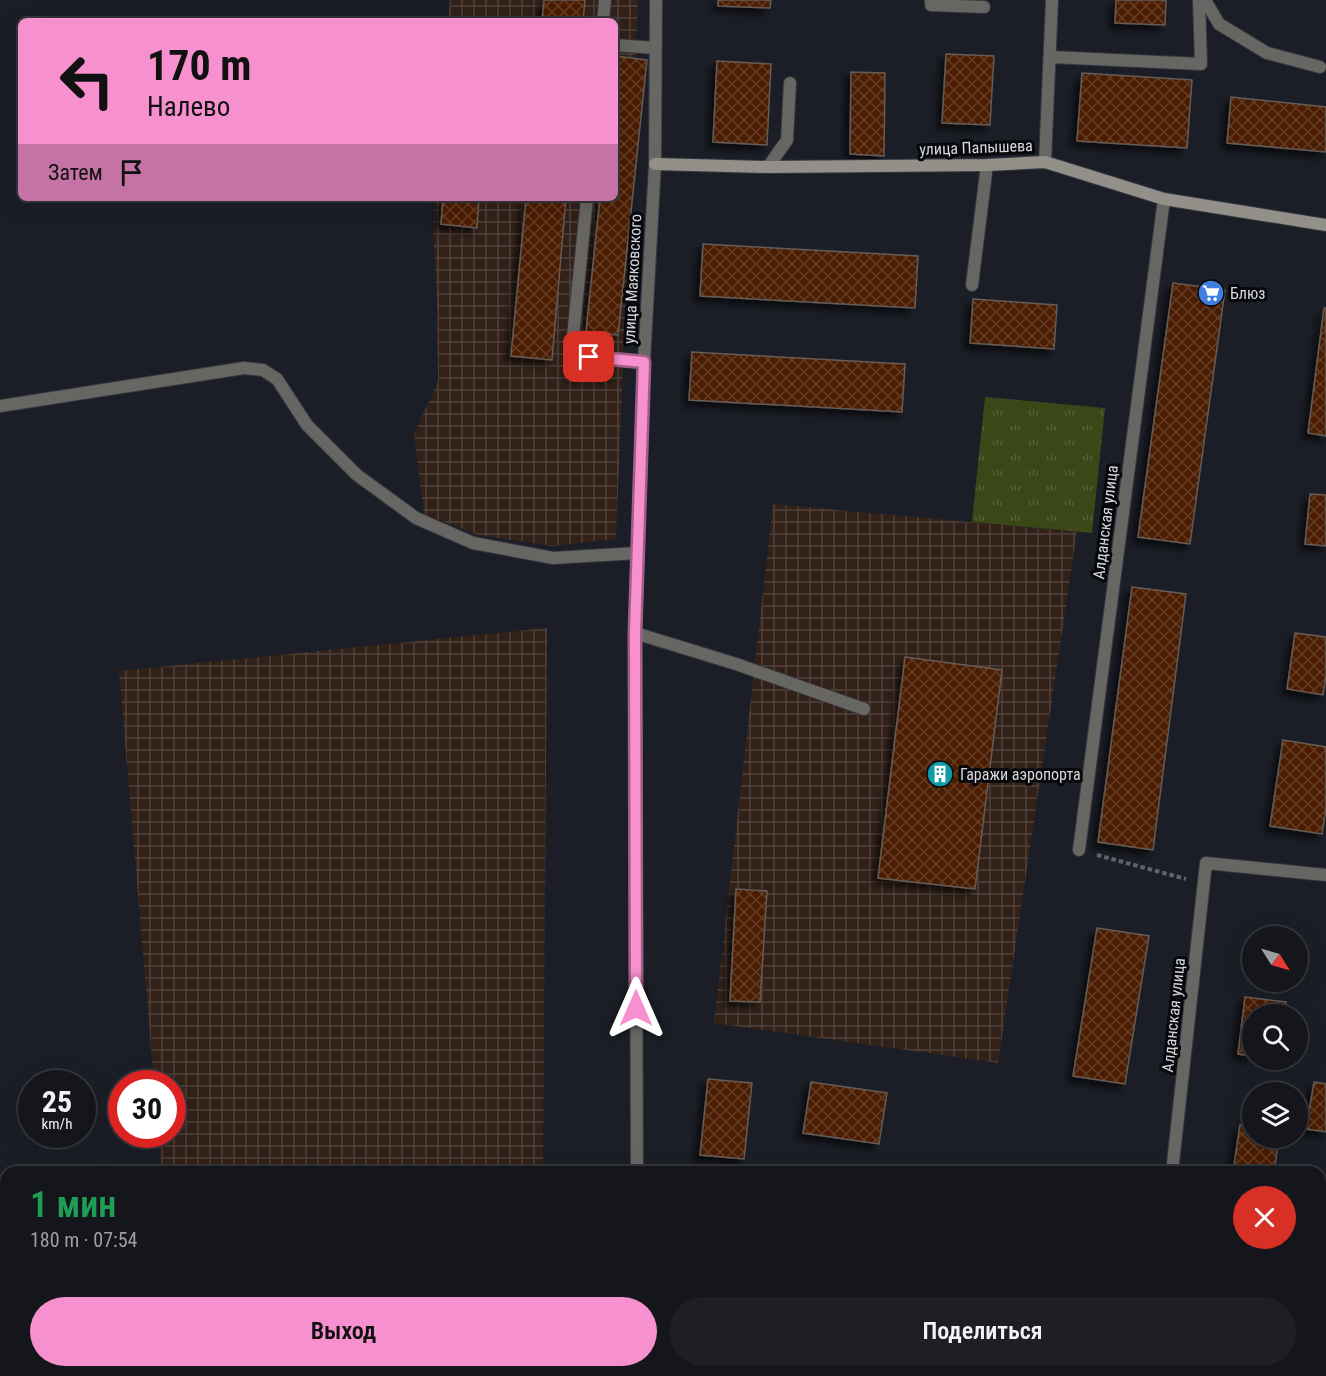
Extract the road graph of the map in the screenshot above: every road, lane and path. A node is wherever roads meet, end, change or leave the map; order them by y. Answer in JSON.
{"nodes":[{"id":1,"x":605,"y":0,"type":"edge"},
{"id":2,"x":656,"y":0,"type":"edge"},
{"id":3,"x":931,"y":0,"type":"edge"},
{"id":4,"x":1052,"y":0,"type":"edge"},
{"id":5,"x":1199,"y":0,"type":"edge"},
{"id":6,"x":1205,"y":0,"type":"edge"},
{"id":7,"x":984,"y":7,"type":"dead end"},
{"id":8,"x":603,"y":18,"type":"edge"},
{"id":9,"x":618,"y":45,"type":"edge"},
{"id":10,"x":655,"y":48,"type":"junction"},
{"id":11,"x":1051,"y":57,"type":"junction"},
{"id":12,"x":1320,"y":67,"type":"dead end"},
{"id":13,"x":790,"y":83,"type":"dead end"},
{"id":14,"x":1045,"y":162,"type":"junction"},
{"id":15,"x":655,"y":164,"type":"junction"},
{"id":16,"x":987,"y":165,"type":"junction"},
{"id":17,"x":768,"y":167,"type":"junction"},
{"id":18,"x":1164,"y":199,"type":"junction"},
{"id":19,"x":587,"y":201,"type":"edge"},
{"id":20,"x":1326,"y":225,"type":"edge"},
{"id":21,"x":972,"y":285,"type":"dead end"},
{"id":22,"x":644,"y":362,"type":"junction"},
{"id":23,"x":0,"y":406,"type":"edge"},
{"id":24,"x":638,"y":553,"type":"junction"},
{"id":25,"x":635,"y":633,"type":"junction"},
{"id":26,"x":864,"y":709,"type":"dead end"},
{"id":27,"x":1079,"y":850,"type":"joint"},
{"id":28,"x":1326,"y":875,"type":"edge"},
{"id":29,"x":1204,"y":884,"type":"junction"},
{"id":30,"x":636,"y":1166,"type":"edge"},
{"id":31,"x":1173,"y":1166,"type":"edge"}],
"edges":[{"from":1,"to":8,"type":"street"},
{"from":2,"to":10,"type":"street","name":"улица Маяковского"},
{"from":3,"to":7,"type":"street"},
{"from":4,"to":11,"type":"street"},
{"from":5,"to":11,"type":"street"},
{"from":6,"to":12,"type":"street"},
{"from":9,"to":10,"type":"street"},
{"from":10,"to":15,"type":"street","name":"улица Маяковского"},
{"from":11,"to":14,"type":"street"},
{"from":13,"to":17,"type":"street"},
{"from":14,"to":16,"type":"street","name":"улица Папышева"},
{"from":14,"to":18,"type":"street","name":"улица Папышева"},
{"from":15,"to":17,"type":"street","name":"улица Папышева"},
{"from":15,"to":22,"type":"street","name":"улица Маяковского"},
{"from":16,"to":17,"type":"street","name":"улица Папышева"},
{"from":16,"to":21,"type":"street"},
{"from":18,"to":20,"type":"street","name":"улица Папышева"},
{"from":18,"to":27,"type":"street","name":"Алданская улица"},
{"from":19,"to":22,"type":"street"},
{"from":22,"to":24,"type":"street","name":"улица Маяковского"},
{"from":23,"to":24,"type":"street"},
{"from":24,"to":25,"type":"street","name":"улица Маяковского"},
{"from":25,"to":26,"type":"street"},
{"from":25,"to":30,"type":"street","name":"улица Маяковского"},
{"from":27,"to":29,"type":"path"},
{"from":28,"to":29,"type":"street","name":"Алданская улица"},
{"from":29,"to":31,"type":"street","name":"Алданская улица"}]}
